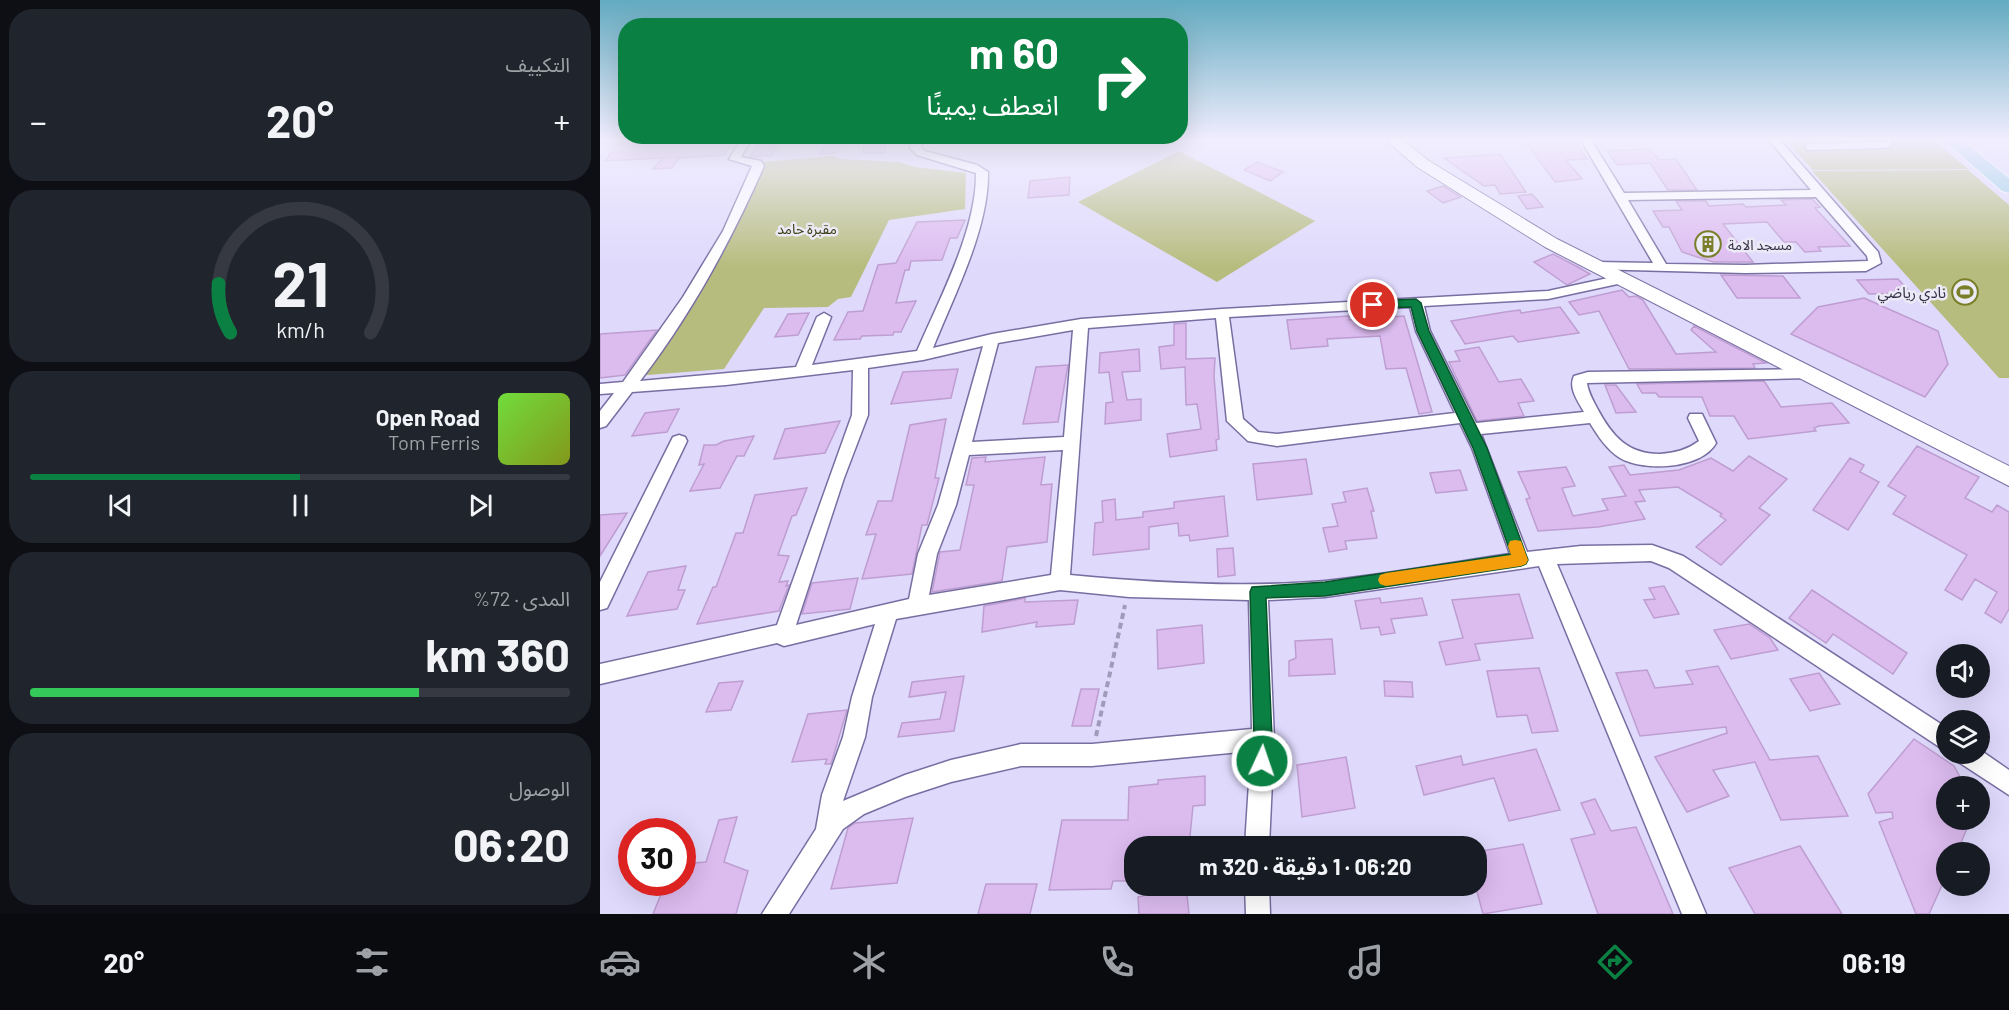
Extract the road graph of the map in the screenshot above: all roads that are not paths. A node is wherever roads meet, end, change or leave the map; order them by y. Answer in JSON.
{"nodes":[{"id":1,"x":751,"y":183,"type":"edge"},
{"id":2,"x":982,"y":183,"type":"edge"},
{"id":3,"x":1452,"y":183,"type":"edge"},
{"id":4,"x":1612,"y":183,"type":"edge"},
{"id":5,"x":1812,"y":183,"type":"edge"},
{"id":6,"x":1821,"y":193,"type":"junction"},
{"id":7,"x":1621,"y":197,"type":"junction"},
{"id":8,"x":1596,"y":266,"type":"junction"},
{"id":9,"x":1661,"y":266,"type":"junction"},
{"id":10,"x":1622,"y":279,"type":"junction"},
{"id":11,"x":1416,"y":303,"type":"junction"},
{"id":12,"x":1222,"y":313,"type":"junction"},
{"id":13,"x":824,"y":317,"type":"dead end"},
{"id":14,"x":1081,"y":324,"type":"junction"},
{"id":15,"x":992,"y":339,"type":"junction"},
{"id":16,"x":923,"y":354,"type":"junction"},
{"id":17,"x":861,"y":364,"type":"junction"},
{"id":18,"x":802,"y":371,"type":"junction"},
{"id":19,"x":1809,"y":373,"type":"junction"},
{"id":20,"x":628,"y":386,"type":"junction"},
{"id":21,"x":600,"y":389,"type":"edge"},
{"id":22,"x":1594,"y":417,"type":"junction"},
{"id":23,"x":1696,"y":418,"type":"dead end"},
{"id":24,"x":600,"y":422,"type":"edge"},
{"id":25,"x":1468,"y":423,"type":"junction"},
{"id":26,"x":679,"y":441,"type":"dead end"},
{"id":27,"x":1072,"y":443,"type":"junction"},
{"id":28,"x":962,"y":449,"type":"junction"},
{"id":29,"x":2009,"y":477,"type":"edge"},
{"id":30,"x":1545,"y":557,"type":"junction"},
{"id":31,"x":1521,"y":560,"type":"junction"},
{"id":32,"x":1060,"y":582,"type":"junction"},
{"id":33,"x":1258,"y":592,"type":"junction"},
{"id":34,"x":600,"y":603,"type":"edge"},
{"id":35,"x":918,"y":606,"type":"junction"},
{"id":36,"x":889,"y":611,"type":"junction"},
{"id":37,"x":784,"y":632,"type":"junction"},
{"id":38,"x":600,"y":674,"type":"edge"},
{"id":39,"x":1936,"y":733,"type":"edge"},
{"id":40,"x":1263,"y":739,"type":"junction"},
{"id":41,"x":1981,"y":764,"type":"edge"},
{"id":42,"x":2009,"y":784,"type":"edge"},
{"id":43,"x":828,"y":832,"type":"junction"},
{"id":44,"x":1258,"y":836,"type":"edge"},
{"id":45,"x":1257,"y":896,"type":"edge"},
{"id":46,"x":774,"y":914,"type":"edge"},
{"id":47,"x":1258,"y":914,"type":"edge"},
{"id":48,"x":1694,"y":914,"type":"edge"}],
"edges":[{"from":1,"to":20,"type":"street"},
{"from":2,"to":16,"type":"street"},
{"from":3,"to":8,"type":"main road"},
{"from":4,"to":7,"type":"street"},
{"from":5,"to":6,"type":"street"},
{"from":6,"to":7,"type":"street"},
{"from":6,"to":9,"type":"street"},
{"from":7,"to":9,"type":"street"},
{"from":8,"to":9,"type":"street"},
{"from":8,"to":10,"type":"main road"},
{"from":10,"to":11,"type":"street"},
{"from":10,"to":19,"type":"main road"},
{"from":11,"to":12,"type":"street"},
{"from":11,"to":25,"type":"street"},
{"from":12,"to":14,"type":"street"},
{"from":12,"to":25,"type":"street"},
{"from":13,"to":18,"type":"street"},
{"from":14,"to":15,"type":"street"},
{"from":14,"to":27,"type":"street"},
{"from":15,"to":16,"type":"street"},
{"from":15,"to":28,"type":"street"},
{"from":16,"to":17,"type":"street"},
{"from":17,"to":18,"type":"street"},
{"from":17,"to":37,"type":"street"},
{"from":18,"to":20,"type":"street"},
{"from":19,"to":22,"type":"street"},
{"from":19,"to":29,"type":"main road"},
{"from":20,"to":21,"type":"street"},
{"from":20,"to":24,"type":"street"},
{"from":22,"to":23,"type":"street"},
{"from":22,"to":25,"type":"street"},
{"from":25,"to":31,"type":"street"},
{"from":26,"to":34,"type":"street"},
{"from":27,"to":28,"type":"street"},
{"from":27,"to":32,"type":"street"},
{"from":28,"to":35,"type":"street"},
{"from":30,"to":31,"type":"street"},
{"from":30,"to":39,"type":"street"},
{"from":30,"to":48,"type":"street"},
{"from":31,"to":33,"type":"street"},
{"from":32,"to":33,"type":"street"},
{"from":32,"to":35,"type":"street"},
{"from":33,"to":40,"type":"street"},
{"from":35,"to":36,"type":"street"},
{"from":36,"to":37,"type":"street"},
{"from":36,"to":43,"type":"street"},
{"from":37,"to":38,"type":"street"},
{"from":40,"to":43,"type":"street"},
{"from":40,"to":44,"type":"street"},
{"from":41,"to":42,"type":"street"},
{"from":43,"to":46,"type":"street"},
{"from":45,"to":47,"type":"street"}]}
